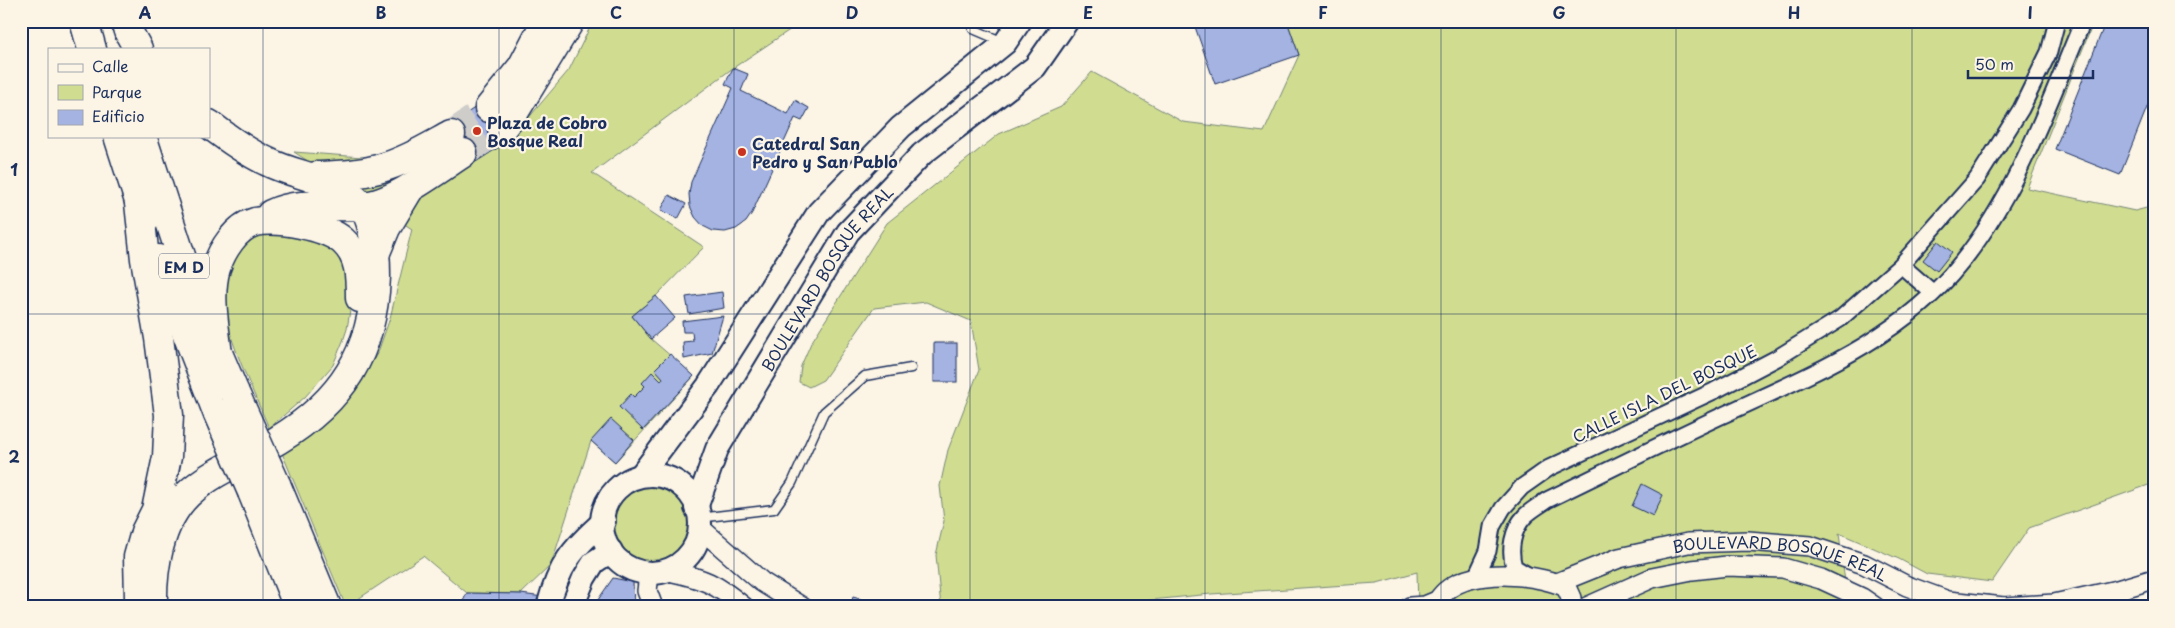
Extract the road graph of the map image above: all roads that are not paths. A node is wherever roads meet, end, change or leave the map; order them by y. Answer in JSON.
{"nodes":[{"id":1,"x":84,"y":21,"type":"edge"},
{"id":2,"x":108,"y":21,"type":"edge"},
{"id":3,"x":125,"y":21,"type":"edge"},
{"id":4,"x":546,"y":21,"type":"edge"},
{"id":5,"x":570,"y":21,"type":"edge"},
{"id":6,"x":1020,"y":21,"type":"edge"},
{"id":7,"x":1068,"y":21,"type":"edge"},
{"id":8,"x":2057,"y":21,"type":"edge"},
{"id":9,"x":2083,"y":21,"type":"edge"},
{"id":10,"x":973,"y":29,"type":"dead end"},
{"id":11,"x":1005,"y":43,"type":"junction"},
{"id":12,"x":92,"y":48,"type":"edge"},
{"id":13,"x":116,"y":48,"type":"edge"},
{"id":14,"x":137,"y":48,"type":"edge"},
{"id":15,"x":530,"y":70,"type":"junction"},
{"id":16,"x":496,"y":118,"type":"tunnel mouth"},
{"id":17,"x":210,"y":125,"type":"edge"},
{"id":18,"x":119,"y":138,"type":"edge"},
{"id":19,"x":143,"y":138,"type":"edge"},
{"id":20,"x":307,"y":176,"type":"junction"},
{"id":21,"x":410,"y":188,"type":"junction"},
{"id":22,"x":139,"y":203,"type":"junction"},
{"id":23,"x":363,"y":206,"type":"junction"},
{"id":24,"x":254,"y":222,"type":"junction"},
{"id":25,"x":376,"y":252,"type":"junction"},
{"id":26,"x":1901,"y":265,"type":"junction"},
{"id":27,"x":1933,"y":293,"type":"junction"},
{"id":28,"x":218,"y":355,"type":"junction"},
{"id":29,"x":911,"y":368,"type":"dead end"},
{"id":30,"x":226,"y":402,"type":"junction"},
{"id":31,"x":641,"y":475,"type":"junction"},
{"id":32,"x":264,"y":488,"type":"junction"},
{"id":33,"x":156,"y":510,"type":"junction"},
{"id":34,"x":698,"y":518,"type":"junction"},
{"id":35,"x":604,"y":521,"type":"junction"},
{"id":36,"x":611,"y":551,"type":"junction"},
{"id":37,"x":659,"y":572,"type":"junction"},
{"id":38,"x":1476,"y":577,"type":"junction"},
{"id":39,"x":1532,"y":577,"type":"junction"},
{"id":40,"x":2154,"y":579,"type":"edge"},
{"id":41,"x":1557,"y":583,"type":"junction"},
{"id":42,"x":1436,"y":604,"type":"edge"},
{"id":43,"x":139,"y":607,"type":"edge"},
{"id":44,"x":153,"y":607,"type":"edge"},
{"id":45,"x":298,"y":607,"type":"edge"},
{"id":46,"x":327,"y":607,"type":"edge"},
{"id":47,"x":548,"y":607,"type":"edge"},
{"id":48,"x":572,"y":607,"type":"edge"},
{"id":49,"x":653,"y":607,"type":"edge"},
{"id":50,"x":744,"y":607,"type":"edge"},
{"id":51,"x":802,"y":607,"type":"edge"},
{"id":52,"x":1410,"y":607,"type":"edge"},
{"id":53,"x":1571,"y":607,"type":"edge"},
{"id":54,"x":1587,"y":607,"type":"edge"},
{"id":55,"x":1875,"y":607,"type":"edge"},
{"id":56,"x":2004,"y":607,"type":"edge"}],
"edges":[{"from":1,"to":12,"type":"highway"},
{"from":2,"to":13,"type":"highway"},
{"from":3,"to":14,"type":"highway"},
{"from":4,"to":15,"type":"highway"},
{"from":5,"to":15,"type":"highway"},
{"from":6,"to":11,"type":"main road"},
{"from":7,"to":34,"type":"main road","name":"BOULEVARD BOSQUE REAL"},
{"from":8,"to":26,"type":"street","name":"CALLE ISLA DEL BOSQUE"},
{"from":9,"to":27,"type":"street"},
{"from":10,"to":11,"type":"lane"},
{"from":11,"to":31,"type":"main road"},
{"from":15,"to":16,"type":"highway"},
{"from":17,"to":20,"type":"highway"},
{"from":18,"to":22,"type":"highway","number":"EM D"},
{"from":19,"to":28,"type":"highway","number":"EM D"},
{"from":20,"to":21,"type":"highway"},
{"from":20,"to":23,"type":"highway"},
{"from":21,"to":23,"type":"highway"},
{"from":21,"to":25,"type":"highway"},
{"from":22,"to":30,"type":"highway","number":"EM D"},
{"from":22,"to":33,"type":"highway"},
{"from":23,"to":24,"type":"highway"},
{"from":23,"to":25,"type":"highway"},
{"from":24,"to":28,"type":"highway"},
{"from":24,"to":33,"type":"highway"},
{"from":25,"to":44,"type":"highway"},
{"from":26,"to":27,"type":"street"},
{"from":26,"to":38,"type":"street","name":"CALLE ISLA DEL BOSQUE"},
{"from":27,"to":39,"type":"street"},
{"from":28,"to":30,"type":"highway","number":"EM D"},
{"from":29,"to":34,"type":"lane"},
{"from":30,"to":32,"type":"highway","number":"EM D","bridge":true},
{"from":31,"to":34,"type":"main road"},
{"from":31,"to":35,"type":"main road"},
{"from":32,"to":45,"type":"highway","number":"EM D"},
{"from":32,"to":46,"type":"highway","number":"EM D"},
{"from":33,"to":43,"type":"highway"},
{"from":34,"to":37,"type":"main road"},
{"from":34,"to":51,"type":"street"},
{"from":35,"to":36,"type":"main road"},
{"from":35,"to":47,"type":"main road"},
{"from":36,"to":37,"type":"main road"},
{"from":36,"to":48,"type":"main road"},
{"from":37,"to":49,"type":"street"},
{"from":37,"to":50,"type":"street"},
{"from":38,"to":39,"type":"street"},
{"from":38,"to":42,"type":"street"},
{"from":39,"to":41,"type":"street"},
{"from":40,"to":56,"type":"street","name":"BOULEVARD BOSQUE REAL"},
{"from":41,"to":53,"type":"street"},
{"from":41,"to":56,"type":"street","name":"BOULEVARD BOSQUE REAL"},
{"from":42,"to":52,"type":"street"},
{"from":54,"to":55,"type":"street","name":"BOULEVARD BOSQUE REAL"}]}
